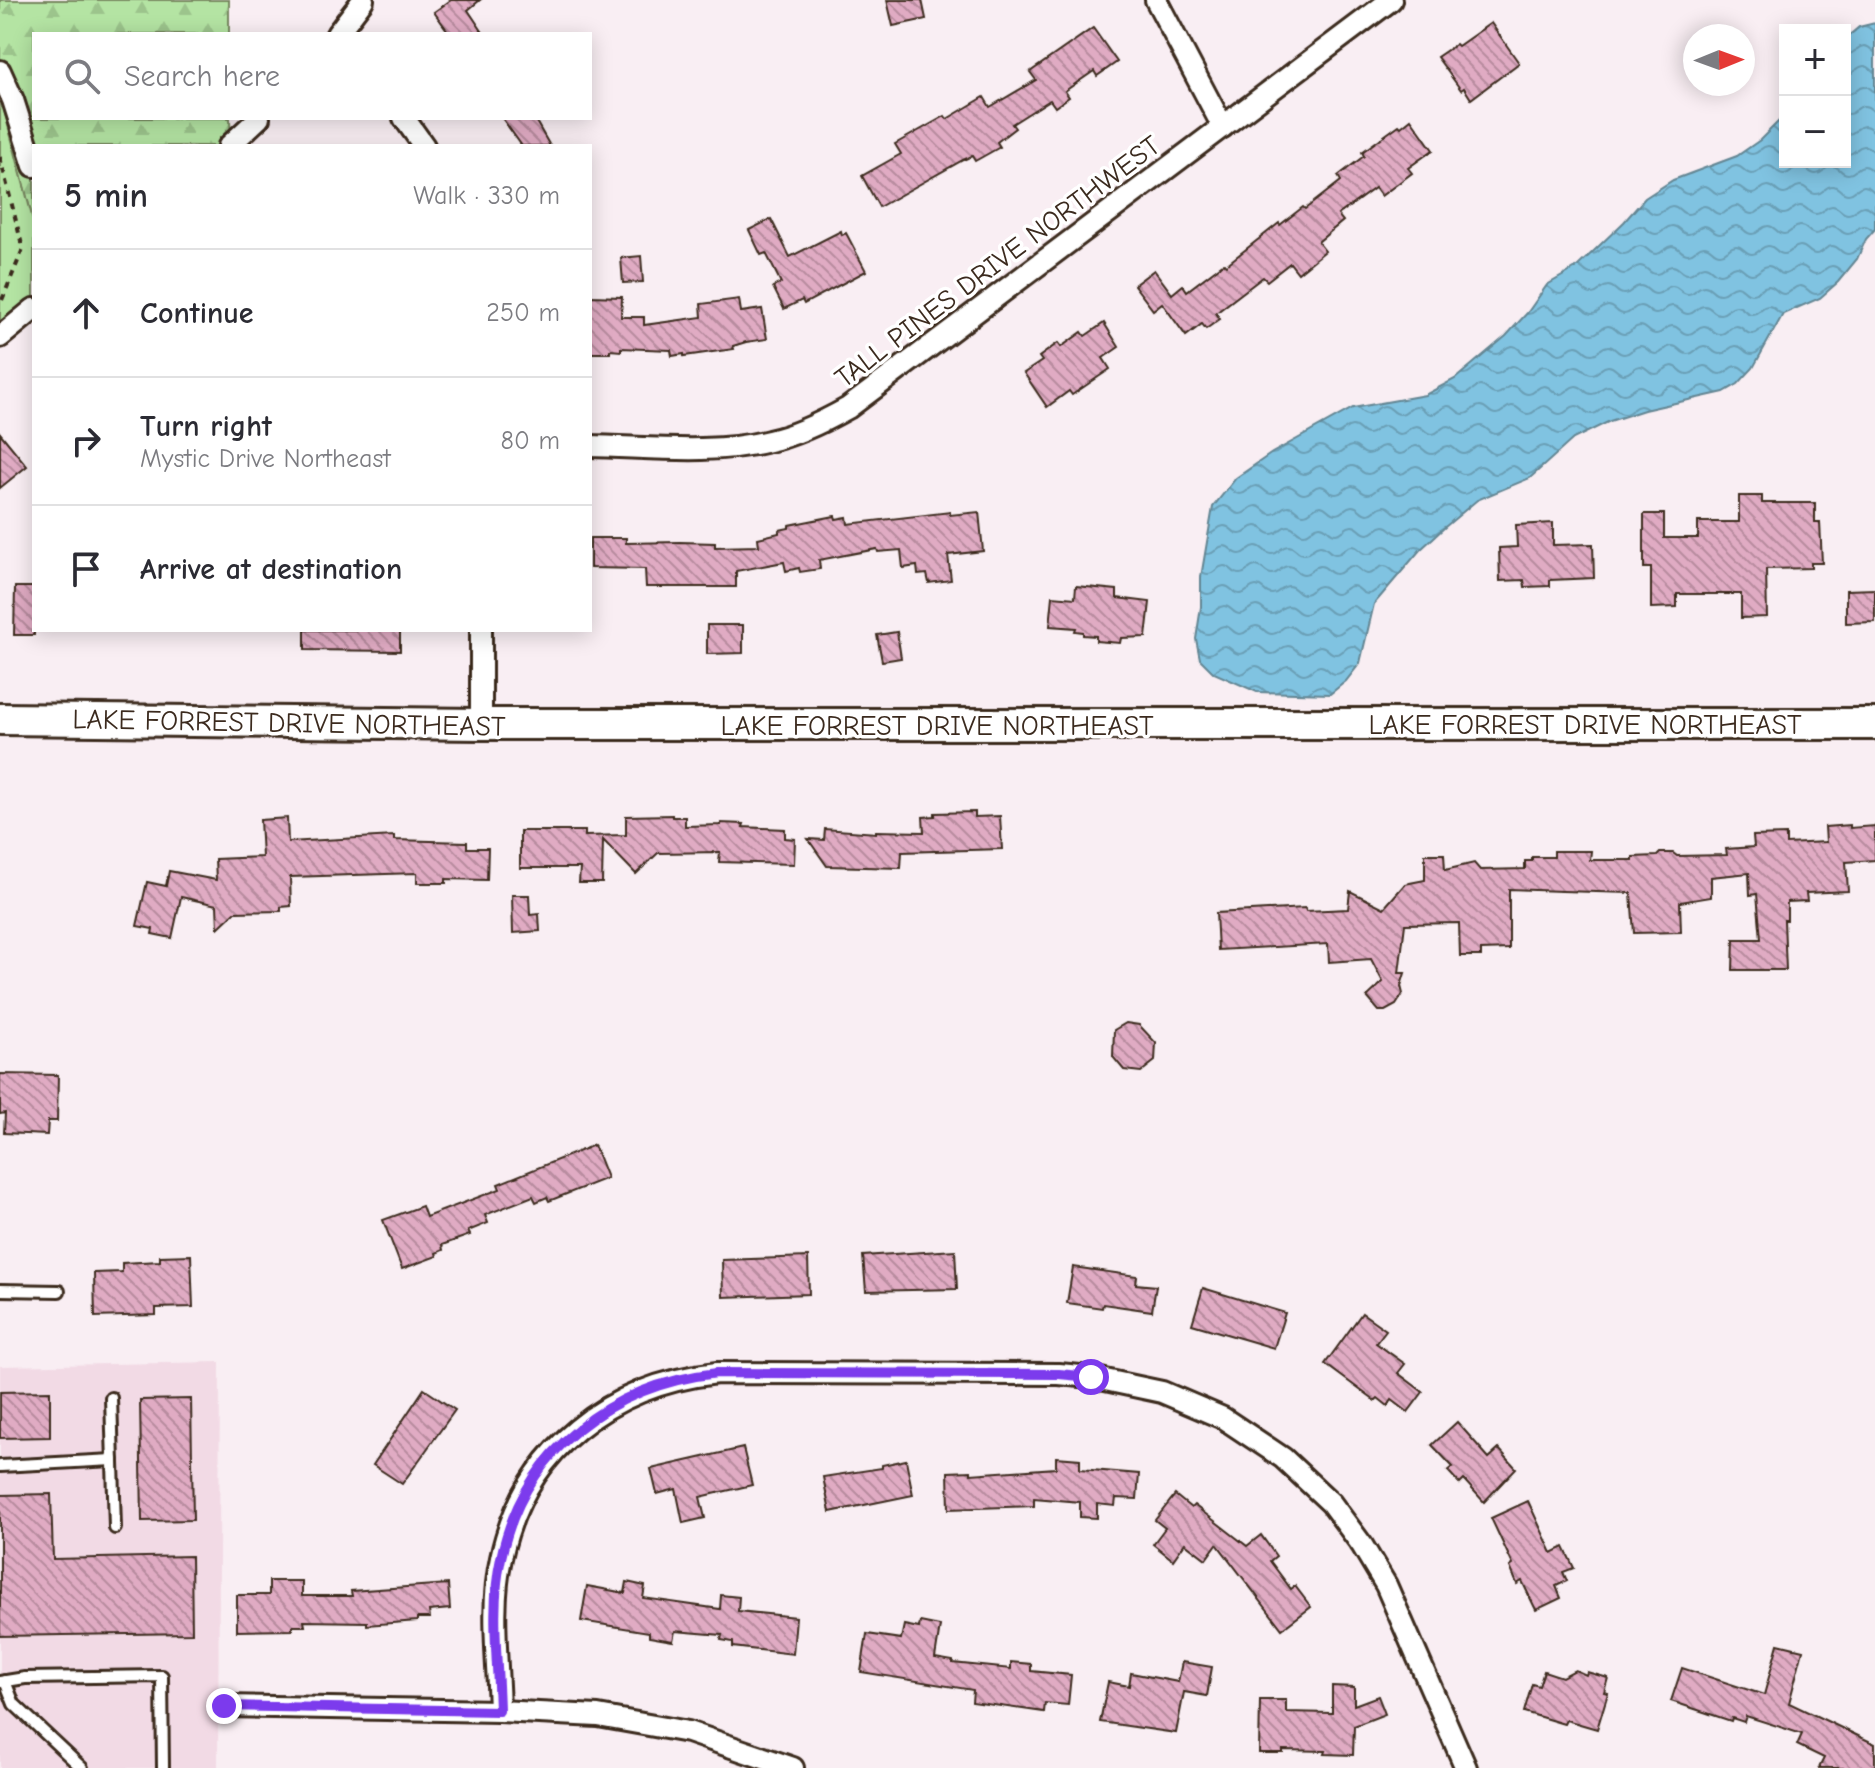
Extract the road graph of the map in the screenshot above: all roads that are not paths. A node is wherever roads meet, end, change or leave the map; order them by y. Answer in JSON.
{"nodes":[{"id":1,"x":363,"y":0,"type":"edge"},
{"id":2,"x":1156,"y":0,"type":"edge"},
{"id":3,"x":1391,"y":0,"type":"edge"},
{"id":4,"x":339,"y":32,"type":"edge"},
{"id":5,"x":0,"y":71,"type":"edge"},
{"id":6,"x":257,"y":120,"type":"edge"},
{"id":7,"x":405,"y":120,"type":"edge"},
{"id":8,"x":1223,"y":127,"type":"junction"},
{"id":9,"x":231,"y":144,"type":"edge"},
{"id":10,"x":423,"y":144,"type":"edge"},
{"id":11,"x":32,"y":160,"type":"edge"},
{"id":12,"x":32,"y":311,"type":"edge"},
{"id":13,"x":0,"y":337,"type":"edge"},
{"id":14,"x":592,"y":446,"type":"edge"},
{"id":15,"x":481,"y":632,"type":"edge"},
{"id":16,"x":0,"y":719,"type":"edge"},
{"id":17,"x":481,"y":724,"type":"junction"},
{"id":18,"x":1875,"y":724,"type":"edge"},
{"id":19,"x":0,"y":1290,"type":"edge"},
{"id":20,"x":59,"y":1291,"type":"dead end"},
{"id":21,"x":111,"y":1398,"type":"dead end"},
{"id":22,"x":113,"y":1460,"type":"junction"},
{"id":23,"x":0,"y":1466,"type":"edge"},
{"id":24,"x":115,"y":1528,"type":"dead end"},
{"id":25,"x":3,"y":1681,"type":"edge"},
{"id":26,"x":224,"y":1706,"type":"dead end"},
{"id":27,"x":499,"y":1711,"type":"junction"},
{"id":28,"x":82,"y":1768,"type":"edge"},
{"id":29,"x":163,"y":1768,"type":"edge"},
{"id":30,"x":793,"y":1768,"type":"edge"},
{"id":31,"x":1466,"y":1768,"type":"edge"}],
"edges":[{"from":1,"to":4,"type":"street"},
{"from":2,"to":8,"type":"street"},
{"from":3,"to":8,"type":"street","name":"TALL PINES DRIVE NORTHWEST"},
{"from":5,"to":11,"type":"street"},
{"from":6,"to":9,"type":"street"},
{"from":7,"to":10,"type":"street"},
{"from":8,"to":14,"type":"street","name":"TALL PINES DRIVE NORTHWEST"},
{"from":12,"to":13,"type":"street"},
{"from":15,"to":17,"type":"street"},
{"from":16,"to":17,"type":"street","name":"LAKE FORREST DRIVE NORTHEAST"},
{"from":17,"to":18,"type":"street","name":"LAKE FORREST DRIVE NORTHEAST"},
{"from":19,"to":20,"type":"lane"},
{"from":21,"to":22,"type":"lane"},
{"from":22,"to":23,"type":"lane"},
{"from":22,"to":24,"type":"lane"},
{"from":25,"to":28,"type":"lane"},
{"from":25,"to":29,"type":"lane"},
{"from":26,"to":27,"type":"street"},
{"from":27,"to":30,"type":"street"},
{"from":27,"to":31,"type":"street"}]}
